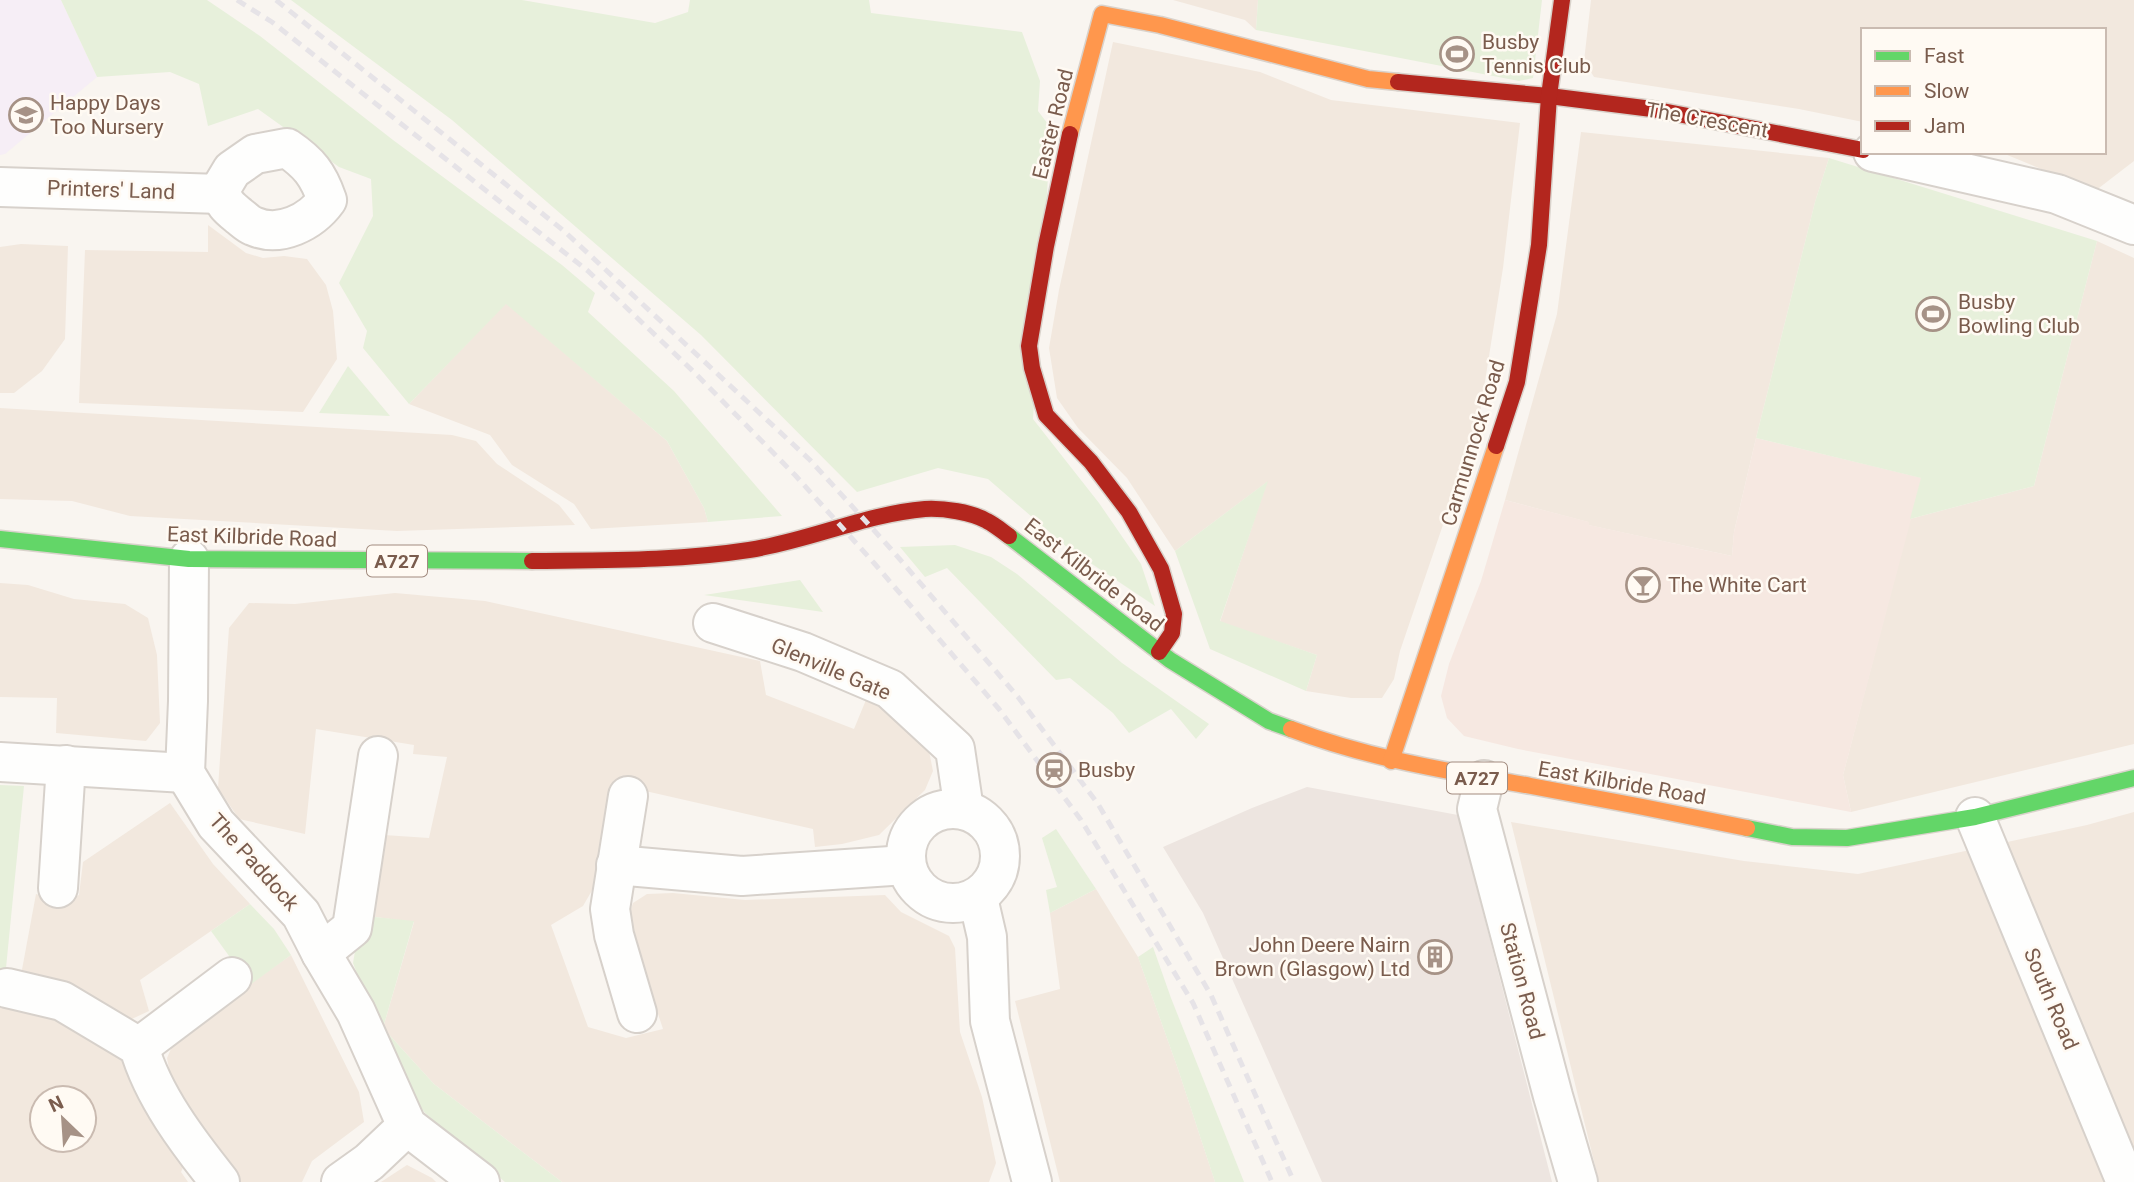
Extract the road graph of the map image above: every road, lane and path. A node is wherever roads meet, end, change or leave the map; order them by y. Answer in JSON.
{"nodes":[{"id":1,"x":1562,"y":0,"type":"edge"},
{"id":2,"x":1549,"y":96,"type":"junction"},
{"id":3,"x":1861,"y":150,"type":"edge"},
{"id":4,"x":1882,"y":154,"type":"edge"},
{"id":5,"x":0,"y":187,"type":"edge"},
{"id":6,"x":221,"y":194,"type":"dead end"},
{"id":7,"x":2134,"y":225,"type":"edge"},
{"id":8,"x":0,"y":539,"type":"edge"},
{"id":9,"x":189,"y":559,"type":"junction"},
{"id":10,"x":713,"y":623,"type":"dead end"},
{"id":11,"x":1159,"y":652,"type":"junction"},
{"id":12,"x":378,"y":756,"type":"dead end"},
{"id":13,"x":1391,"y":761,"type":"junction"},
{"id":14,"x":0,"y":762,"type":"edge"},
{"id":15,"x":66,"y":765,"type":"junction"},
{"id":16,"x":186,"y":773,"type":"junction"},
{"id":17,"x":2134,"y":778,"type":"edge"},
{"id":18,"x":1484,"y":780,"type":"junction"},
{"id":19,"x":628,"y":796,"type":"dead end"},
{"id":20,"x":964,"y":810,"type":"junction"},
{"id":21,"x":1975,"y":817,"type":"junction"},
{"id":22,"x":616,"y":865,"type":"junction"},
{"id":23,"x":906,"y":865,"type":"junction"},
{"id":24,"x":58,"y":888,"type":"dead end"},
{"id":25,"x":978,"y":898,"type":"junction"},
{"id":26,"x":321,"y":953,"type":"junction"},
{"id":27,"x":232,"y":977,"type":"dead end"},
{"id":28,"x":7,"y":988,"type":"dead end"},
{"id":29,"x":638,"y":1013,"type":"dead end"},
{"id":30,"x":139,"y":1046,"type":"junction"},
{"id":31,"x":407,"y":1126,"type":"junction"},
{"id":32,"x":220,"y":1182,"type":"edge"},
{"id":33,"x":341,"y":1182,"type":"edge"},
{"id":34,"x":480,"y":1182,"type":"edge"},
{"id":35,"x":1032,"y":1182,"type":"edge"},
{"id":36,"x":1578,"y":1182,"type":"edge"},
{"id":37,"x":2126,"y":1182,"type":"edge"}],
"edges":[{"from":1,"to":2,"type":"main road","name":"Carmunnock Road"},
{"from":2,"to":3,"type":"main road","name":"The Crescent"},
{"from":2,"to":11,"type":"main road","name":"Easter Road"},
{"from":2,"to":13,"type":"main road","name":"Carmunnock Road"},
{"from":4,"to":7,"type":"street"},
{"from":5,"to":6,"type":"street","name":"Printers' Land"},
{"from":8,"to":9,"type":"main road","name":"East Kilbride Road","number":"A727"},
{"from":9,"to":11,"type":"main road","name":"East Kilbride Road","number":"A727"},
{"from":9,"to":16,"type":"street"},
{"from":10,"to":20,"type":"street","name":"Glenville Gate"},
{"from":11,"to":13,"type":"main road","name":"East Kilbride Road","number":"A727"},
{"from":12,"to":26,"type":"street"},
{"from":13,"to":18,"type":"main road","name":"East Kilbride Road","number":"A727"},
{"from":14,"to":15,"type":"street"},
{"from":15,"to":16,"type":"street"},
{"from":15,"to":24,"type":"street"},
{"from":16,"to":26,"type":"street","name":"The Paddock"},
{"from":17,"to":21,"type":"main road","name":"East Kilbride Road","number":"A727"},
{"from":18,"to":21,"type":"main road","name":"East Kilbride Road","number":"A727"},
{"from":18,"to":36,"type":"street","name":"Station Road"},
{"from":19,"to":22,"type":"street"},
{"from":20,"to":23,"type":"street"},
{"from":20,"to":25,"type":"street"},
{"from":21,"to":37,"type":"street","name":"South Road"},
{"from":22,"to":23,"type":"street"},
{"from":22,"to":29,"type":"street"},
{"from":23,"to":25,"type":"street"},
{"from":25,"to":35,"type":"street"},
{"from":26,"to":31,"type":"street","name":"The Paddock"},
{"from":27,"to":30,"type":"street"},
{"from":28,"to":30,"type":"street"},
{"from":30,"to":32,"type":"street"},
{"from":31,"to":33,"type":"street"},
{"from":31,"to":34,"type":"street","name":"The Paddock"}]}
